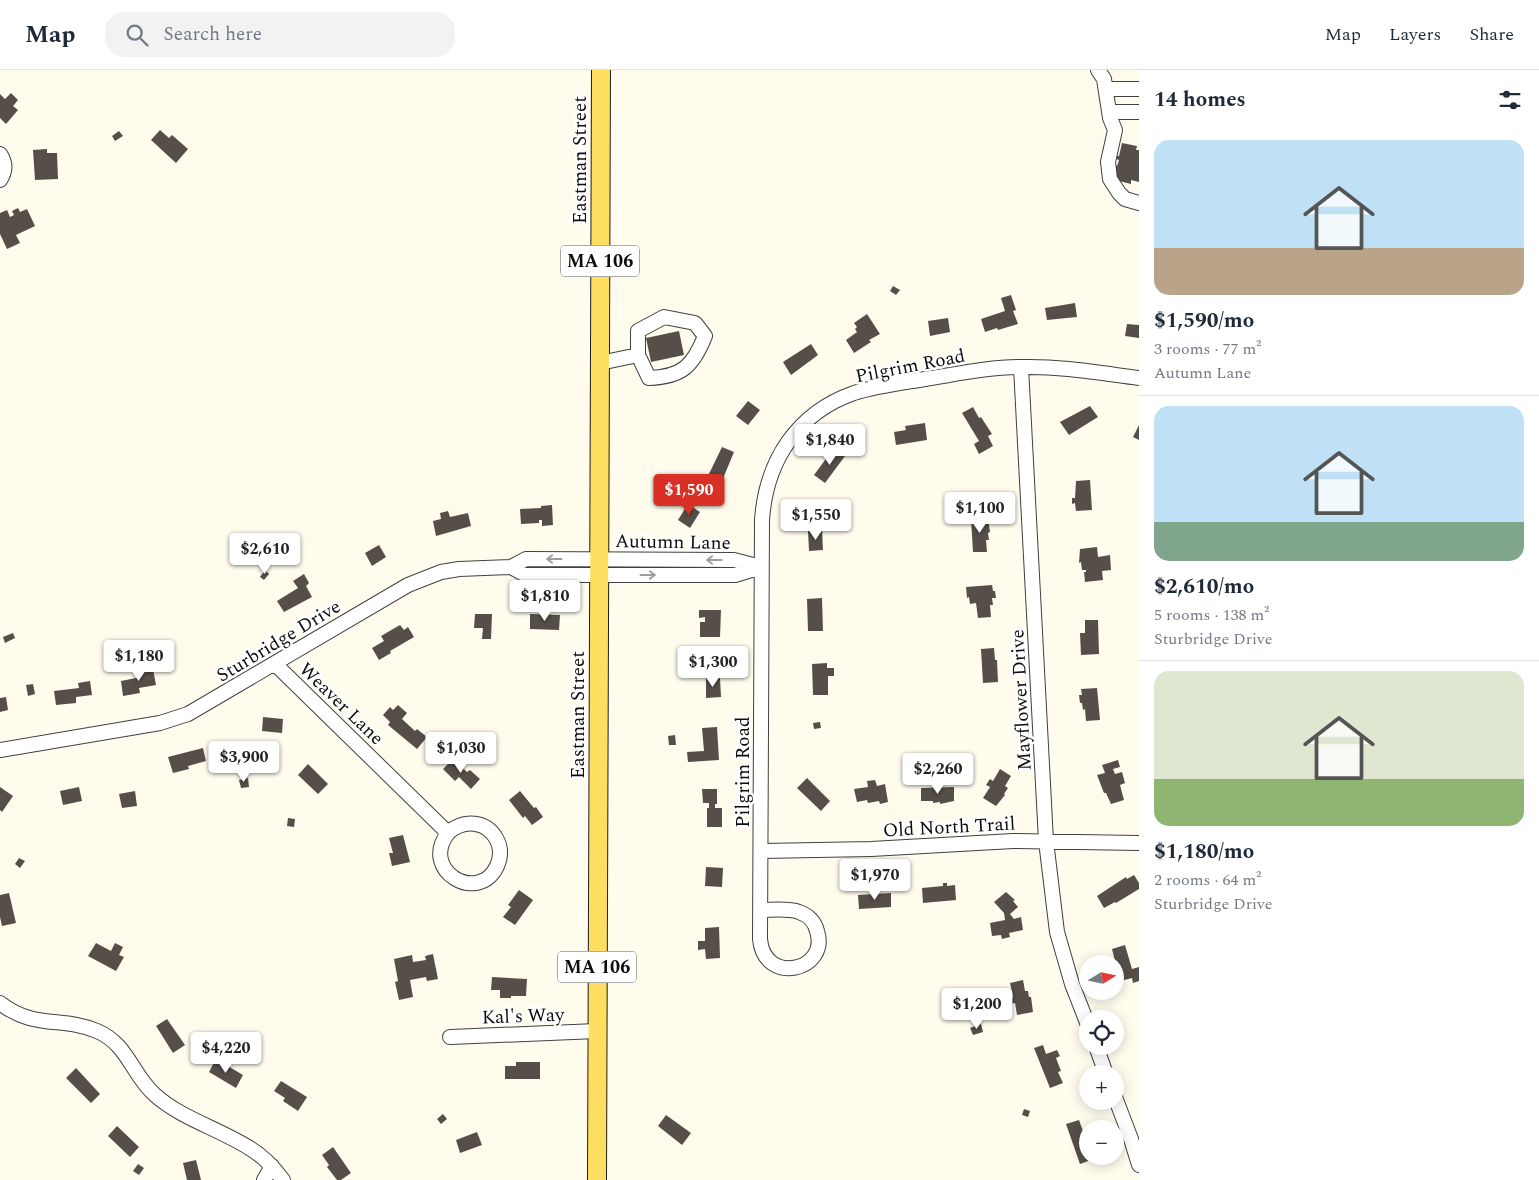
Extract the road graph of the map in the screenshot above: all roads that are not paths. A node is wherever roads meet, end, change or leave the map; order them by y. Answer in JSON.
{"nodes":[{"id":1,"x":601,"y":70,"type":"edge"},
{"id":2,"x":1098,"y":70,"type":"edge"},
{"id":3,"x":1106,"y":89,"type":"junction"},
{"id":4,"x":1139,"y":89,"type":"edge"},
{"id":5,"x":1109,"y":112,"type":"junction"},
{"id":6,"x":1139,"y":112,"type":"edge"},
{"id":7,"x":0,"y":154,"type":"edge"},
{"id":8,"x":0,"y":180,"type":"edge"},
{"id":9,"x":1139,"y":203,"type":"edge"},
{"id":10,"x":638,"y":356,"type":"junction"},
{"id":11,"x":600,"y":363,"type":"junction"},
{"id":12,"x":1021,"y":367,"type":"junction"},
{"id":13,"x":1139,"y":378,"type":"edge"},
{"id":14,"x":599,"y":567,"type":"junction"},
{"id":15,"x":762,"y":567,"type":"junction"},
{"id":16,"x":275,"y":664,"type":"junction"},
{"id":17,"x":0,"y":750,"type":"edge"},
{"id":18,"x":448,"y":833,"type":"junction"},
{"id":19,"x":1046,"y":841,"type":"junction"},
{"id":20,"x":1139,"y":843,"type":"edge"},
{"id":21,"x":761,"y":851,"type":"junction"},
{"id":22,"x":761,"y":910,"type":"junction"},
{"id":23,"x":0,"y":1003,"type":"edge"},
{"id":24,"x":1082,"y":1010,"type":"edge"},
{"id":25,"x":597,"y":1031,"type":"junction"},
{"id":26,"x":450,"y":1037,"type":"dead end"},
{"id":27,"x":1120,"y":1110,"type":"edge"},
{"id":28,"x":1139,"y":1165,"type":"edge"},
{"id":29,"x":272,"y":1166,"type":"junction"},
{"id":30,"x":264,"y":1180,"type":"edge"},
{"id":31,"x":284,"y":1180,"type":"edge"},
{"id":32,"x":597,"y":1180,"type":"edge"}],
"edges":[{"from":1,"to":11,"type":"main road","name":"Eastman Street","number":"MA 106"},
{"from":2,"to":3,"type":"street"},
{"from":3,"to":4,"type":"street"},
{"from":3,"to":5,"type":"street"},
{"from":5,"to":6,"type":"street"},
{"from":5,"to":9,"type":"street"},
{"from":7,"to":8,"type":"street"},
{"from":10,"to":10,"type":"street"},
{"from":10,"to":11,"type":"street"},
{"from":11,"to":14,"type":"main road","name":"Eastman Street","number":"MA 106"},
{"from":12,"to":13,"type":"street","name":"Pilgrim Road"},
{"from":12,"to":15,"type":"street","name":"Pilgrim Road"},
{"from":12,"to":19,"type":"street","name":"Mayflower Drive"},
{"from":14,"to":15,"type":"street","name":"Autumn Lane"},
{"from":14,"to":16,"type":"street","name":"Sturbridge Drive"},
{"from":14,"to":25,"type":"main road","name":"Eastman Street","number":"MA 106"},
{"from":15,"to":21,"type":"street","name":"Pilgrim Road"},
{"from":16,"to":17,"type":"street","name":"Sturbridge Drive"},
{"from":16,"to":18,"type":"street","name":"Weaver Lane"},
{"from":18,"to":18,"type":"street"},
{"from":19,"to":20,"type":"street","name":"Old North Trail"},
{"from":19,"to":21,"type":"street","name":"Old North Trail"},
{"from":19,"to":24,"type":"street","name":"Mayflower Drive"},
{"from":21,"to":22,"type":"street","name":"Pilgrim Road"},
{"from":22,"to":22,"type":"street","name":"Pilgrim Road"},
{"from":23,"to":29,"type":"street"},
{"from":25,"to":26,"type":"street","name":"Kal's Way"},
{"from":25,"to":32,"type":"main road","name":"Eastman Street","number":"MA 106"},
{"from":27,"to":28,"type":"street"},
{"from":29,"to":30,"type":"street"},
{"from":29,"to":31,"type":"street"}]}
